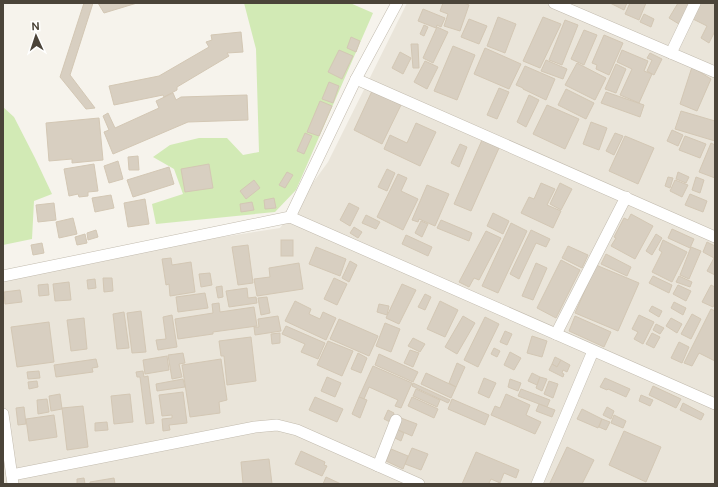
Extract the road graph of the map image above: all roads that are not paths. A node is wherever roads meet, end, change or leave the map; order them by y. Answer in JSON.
{"nodes":[{"id":1,"x":397,"y":3,"type":"edge"},
{"id":2,"x":554,"y":3,"type":"edge"},
{"id":3,"x":695,"y":3,"type":"edge"},
{"id":4,"x":579,"y":8,"type":"edge"},
{"id":5,"x":671,"y":53,"type":"junction"},
{"id":6,"x":715,"y":72,"type":"edge"},
{"id":7,"x":356,"y":79,"type":"junction"},
{"id":8,"x":626,"y":197,"type":"junction"},
{"id":9,"x":290,"y":217,"type":"junction"},
{"id":10,"x":715,"y":237,"type":"edge"},
{"id":11,"x":3,"y":276,"type":"edge"},
{"id":12,"x":556,"y":334,"type":"junction"},
{"id":13,"x":593,"y":351,"type":"junction"},
{"id":14,"x":715,"y":404,"type":"edge"},
{"id":15,"x":3,"y":414,"type":"edge"},
{"id":16,"x":396,"y":420,"type":"dead end"},
{"id":17,"x":378,"y":466,"type":"junction"},
{"id":18,"x":12,"y":480,"type":"edge"},
{"id":19,"x":418,"y":484,"type":"edge"},
{"id":20,"x":536,"y":484,"type":"edge"}],
"edges":[{"from":1,"to":7,"type":"street"},
{"from":2,"to":4,"type":"street"},
{"from":3,"to":5,"type":"street"},
{"from":4,"to":5,"type":"street"},
{"from":5,"to":6,"type":"street"},
{"from":7,"to":8,"type":"street"},
{"from":7,"to":9,"type":"street"},
{"from":8,"to":10,"type":"street"},
{"from":8,"to":12,"type":"street"},
{"from":9,"to":11,"type":"street"},
{"from":9,"to":12,"type":"street"},
{"from":12,"to":13,"type":"street"},
{"from":13,"to":14,"type":"street"},
{"from":13,"to":20,"type":"street"},
{"from":15,"to":18,"type":"street"},
{"from":16,"to":17,"type":"street"},
{"from":17,"to":18,"type":"street"},
{"from":17,"to":19,"type":"street"}]}
